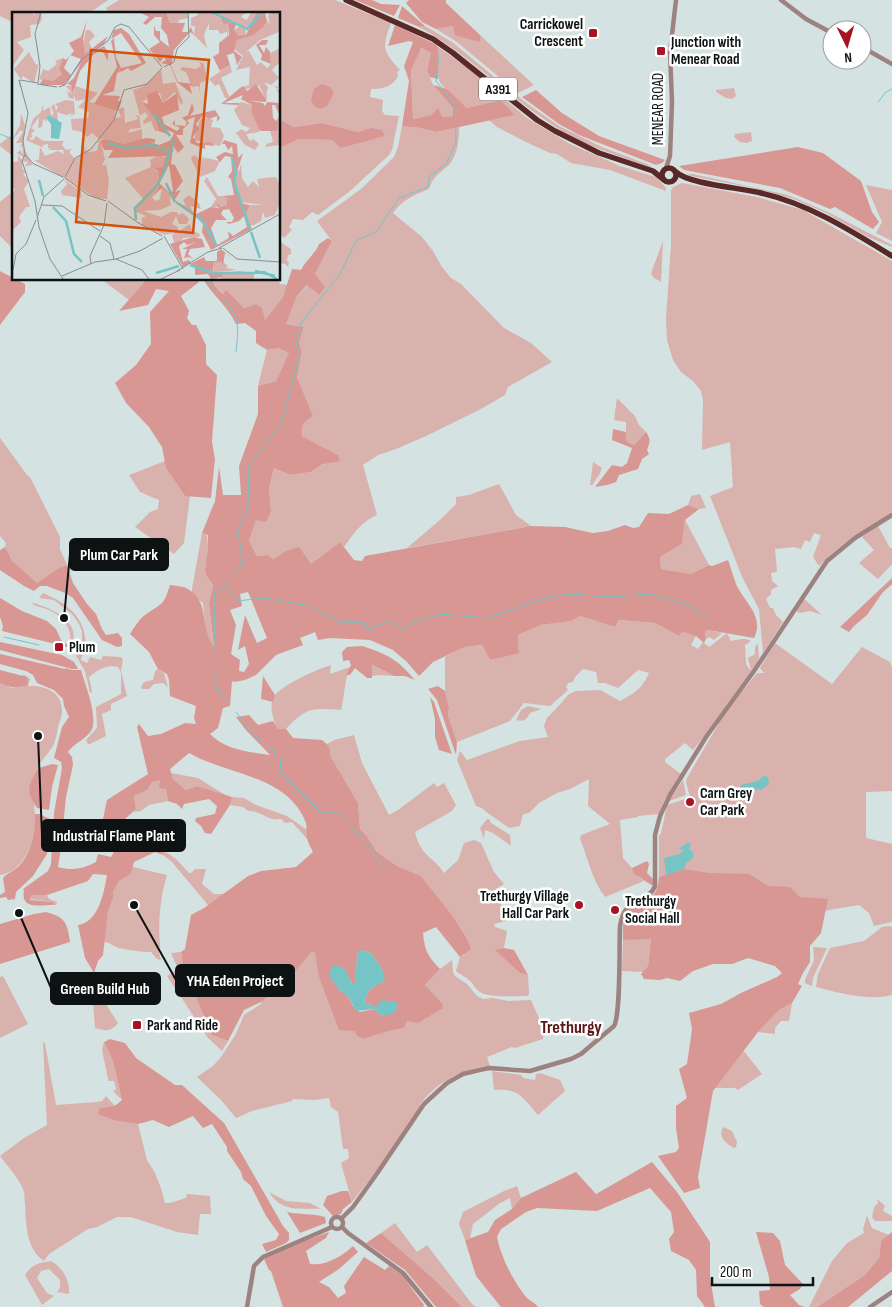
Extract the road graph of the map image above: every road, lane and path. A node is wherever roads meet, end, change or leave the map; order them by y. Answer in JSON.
{"nodes":[{"id":1,"x":346,"y":0,"type":"edge"},
{"id":2,"x":676,"y":0,"type":"edge"},
{"id":3,"x":781,"y":0,"type":"edge"},
{"id":4,"x":822,"y":28,"type":"edge"},
{"id":5,"x":872,"y":53,"type":"edge"},
{"id":6,"x":892,"y":64,"type":"edge"},
{"id":7,"x":670,"y":159,"type":"junction"},
{"id":8,"x":665,"y":169,"type":"junction"},
{"id":9,"x":675,"y":170,"type":"junction"},
{"id":10,"x":653,"y":171,"type":"junction"},
{"id":11,"x":663,"y":179,"type":"junction"},
{"id":12,"x":687,"y":179,"type":"junction"},
{"id":13,"x":675,"y":180,"type":"junction"},
{"id":14,"x":892,"y":256,"type":"edge"},
{"id":15,"x":892,"y":515,"type":"edge"},
{"id":16,"x":341,"y":1219,"type":"junction"},
{"id":17,"x":332,"y":1227,"type":"junction"},
{"id":18,"x":342,"y":1227,"type":"junction"},
{"id":19,"x":892,"y":1292,"type":"edge"},
{"id":20,"x":247,"y":1307,"type":"edge"},
{"id":21,"x":431,"y":1307,"type":"edge"},
{"id":22,"x":870,"y":1307,"type":"edge"}],
"edges":[{"from":1,"to":10,"type":"highway","number":"A391"},
{"from":2,"to":7,"type":"street","name":"MENEAR ROAD"},
{"from":3,"to":4,"type":"street"},
{"from":5,"to":6,"type":"street"},
{"from":7,"to":8,"type":"street","name":"MENEAR ROAD"},
{"from":7,"to":9,"type":"street","name":"MENEAR ROAD"},
{"from":8,"to":9,"type":"highway"},
{"from":8,"to":10,"type":"highway","number":"A391"},
{"from":8,"to":11,"type":"highway"},
{"from":9,"to":12,"type":"highway"},
{"from":9,"to":13,"type":"highway"},
{"from":10,"to":11,"type":"highway","number":"A391"},
{"from":11,"to":13,"type":"highway"},
{"from":12,"to":13,"type":"highway"},
{"from":12,"to":14,"type":"highway"},
{"from":15,"to":16,"type":"street"},
{"from":16,"to":17,"type":"street"},
{"from":16,"to":18,"type":"street"},
{"from":17,"to":18,"type":"street"},
{"from":17,"to":20,"type":"street"},
{"from":18,"to":21,"type":"street"},
{"from":19,"to":22,"type":"street"}]}
